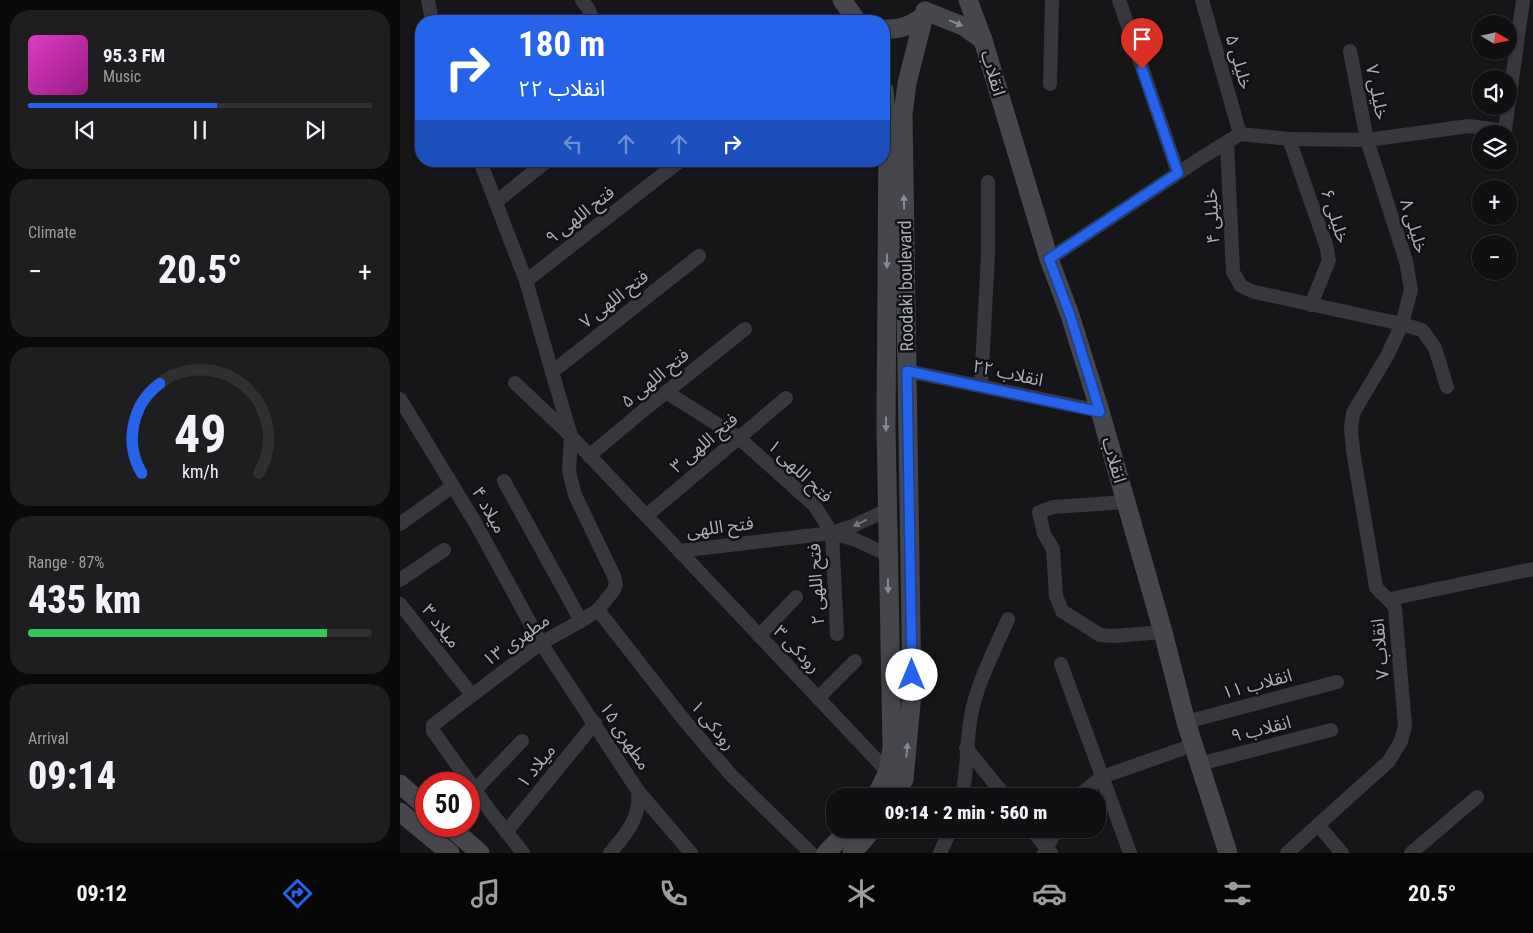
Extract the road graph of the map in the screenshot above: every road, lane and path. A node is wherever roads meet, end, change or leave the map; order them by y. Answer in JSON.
{"nodes":[{"id":1,"x":428,"y":0,"type":"edge"},
{"id":2,"x":582,"y":0,"type":"edge"},
{"id":3,"x":842,"y":0,"type":"edge"},
{"id":4,"x":968,"y":0,"type":"edge"},
{"id":5,"x":1052,"y":0,"type":"edge"},
{"id":6,"x":1119,"y":0,"type":"edge"},
{"id":7,"x":1202,"y":0,"type":"edge"},
{"id":8,"x":1523,"y":0,"type":"edge"},
{"id":9,"x":926,"y":9,"type":"edge"},
{"id":10,"x":431,"y":15,"type":"edge"},
{"id":11,"x":591,"y":15,"type":"edge"},
{"id":12,"x":853,"y":15,"type":"edge"},
{"id":13,"x":890,"y":30,"type":"edge"},
{"id":14,"x":984,"y":40,"type":"junction"},
{"id":15,"x":1350,"y":51,"type":"dead end"},
{"id":16,"x":1513,"y":70,"type":"edge"},
{"id":17,"x":890,"y":79,"type":"edge"},
{"id":18,"x":906,"y":83,"type":"junction"},
{"id":19,"x":1050,"y":84,"type":"dead end"},
{"id":20,"x":1507,"y":115,"type":"edge"},
{"id":21,"x":1240,"y":134,"type":"junction"},
{"id":22,"x":1289,"y":139,"type":"junction"},
{"id":23,"x":1367,"y":140,"type":"junction"},
{"id":24,"x":1227,"y":142,"type":"junction"},
{"id":25,"x":482,"y":167,"type":"edge"},
{"id":26,"x":540,"y":167,"type":"edge"},
{"id":27,"x":672,"y":167,"type":"edge"},
{"id":28,"x":888,"y":167,"type":"edge"},
{"id":29,"x":1178,"y":173,"type":"junction"},
{"id":30,"x":988,"y":182,"type":"dead end"},
{"id":31,"x":496,"y":202,"type":"junction"},
{"id":32,"x":699,"y":256,"type":"dead end"},
{"id":33,"x":1049,"y":259,"type":"junction"},
{"id":34,"x":526,"y":281,"type":"junction"},
{"id":35,"x":1312,"y":305,"type":"junction"},
{"id":36,"x":1402,"y":324,"type":"junction"},
{"id":37,"x":745,"y":329,"type":"dead end"},
{"id":38,"x":907,"y":371,"type":"junction"},
{"id":39,"x":552,"y":372,"type":"junction"},
{"id":40,"x":515,"y":383,"type":"dead end"},
{"id":41,"x":981,"y":386,"type":"junction"},
{"id":42,"x":1447,"y":387,"type":"dead end"},
{"id":43,"x":666,"y":392,"type":"junction"},
{"id":44,"x":786,"y":398,"type":"dead end"},
{"id":45,"x":400,"y":399,"type":"edge"},
{"id":46,"x":1100,"y":412,"type":"junction"},
{"id":47,"x":570,"y":436,"type":"junction"},
{"id":48,"x":739,"y":438,"type":"junction"},
{"id":49,"x":589,"y":456,"type":"junction"},
{"id":50,"x":504,"y":481,"type":"dead end"},
{"id":51,"x":453,"y":486,"type":"junction"},
{"id":52,"x":1126,"y":502,"type":"junction"},
{"id":53,"x":887,"y":510,"type":"junction"},
{"id":54,"x":646,"y":516,"type":"junction"},
{"id":55,"x":400,"y":524,"type":"edge"},
{"id":56,"x":832,"y":533,"type":"junction"},
{"id":57,"x":444,"y":550,"type":"dead end"},
{"id":58,"x":679,"y":551,"type":"junction"},
{"id":59,"x":888,"y":555,"type":"junction"},
{"id":60,"x":1533,"y":569,"type":"edge"},
{"id":61,"x":400,"y":580,"type":"edge"},
{"id":62,"x":796,"y":597,"type":"dead end"},
{"id":63,"x":1390,"y":599,"type":"junction"},
{"id":64,"x":400,"y":604,"type":"edge"},
{"id":65,"x":598,"y":610,"type":"junction"},
{"id":66,"x":1008,"y":619,"type":"dead end"},
{"id":67,"x":581,"y":621,"type":"junction"},
{"id":68,"x":1163,"y":632,"type":"junction"},
{"id":69,"x":836,"y":634,"type":"dead end"},
{"id":70,"x":759,"y":636,"type":"junction"},
{"id":71,"x":541,"y":642,"type":"junction"},
{"id":72,"x":855,"y":661,"type":"dead end"},
{"id":73,"x":1060,"y":664,"type":"dead end"},
{"id":74,"x":1337,"y":682,"type":"dead end"},
{"id":75,"x":472,"y":695,"type":"junction"},
{"id":76,"x":818,"y":698,"type":"junction"},
{"id":77,"x":1186,"y":722,"type":"junction"},
{"id":78,"x":595,"y":723,"type":"junction"},
{"id":79,"x":1331,"y":730,"type":"dead end"},
{"id":80,"x":522,"y":741,"type":"dead end"},
{"id":81,"x":1193,"y":745,"type":"junction"},
{"id":82,"x":966,"y":748,"type":"junction"},
{"id":83,"x":1199,"y":764,"type":"junction"},
{"id":84,"x":463,"y":772,"type":"edge"},
{"id":85,"x":888,"y":772,"type":"junction"},
{"id":86,"x":1102,"y":777,"type":"junction"},
{"id":87,"x":400,"y":784,"type":"edge"},
{"id":88,"x":480,"y":785,"type":"edge"},
{"id":89,"x":880,"y":788,"type":"edge"},
{"id":90,"x":899,"y":788,"type":"edge"},
{"id":91,"x":963,"y":788,"type":"edge"},
{"id":92,"x":998,"y":788,"type":"edge"},
{"id":93,"x":1088,"y":788,"type":"edge"},
{"id":94,"x":638,"y":791,"type":"junction"},
{"id":95,"x":415,"y":797,"type":"edge"},
{"id":96,"x":480,"y":797,"type":"edge"},
{"id":97,"x":1477,"y":797,"type":"dead end"},
{"id":98,"x":400,"y":812,"type":"edge"},
{"id":99,"x":1318,"y":825,"type":"junction"},
{"id":100,"x":506,"y":832,"type":"junction"},
{"id":101,"x":462,"y":837,"type":"edge"},
{"id":102,"x":840,"y":838,"type":"edge"},
{"id":103,"x":865,"y":838,"type":"edge"},
{"id":104,"x":947,"y":838,"type":"edge"},
{"id":105,"x":1038,"y":838,"type":"edge"},
{"id":106,"x":1053,"y":838,"type":"edge"},
{"id":107,"x":1047,"y":851,"type":"edge"},
{"id":108,"x":450,"y":853,"type":"edge"},
{"id":109,"x":480,"y":853,"type":"edge"},
{"id":110,"x":523,"y":853,"type":"edge"},
{"id":111,"x":610,"y":853,"type":"edge"},
{"id":112,"x":691,"y":853,"type":"edge"},
{"id":113,"x":812,"y":853,"type":"edge"},
{"id":114,"x":826,"y":853,"type":"edge"},
{"id":115,"x":852,"y":853,"type":"edge"},
{"id":116,"x":940,"y":853,"type":"edge"},
{"id":117,"x":1130,"y":853,"type":"edge"},
{"id":118,"x":1228,"y":853,"type":"edge"},
{"id":119,"x":1287,"y":853,"type":"edge"},
{"id":120,"x":1342,"y":853,"type":"edge"},
{"id":121,"x":1411,"y":853,"type":"edge"}],
"edges":[{"from":1,"to":10,"type":"street"},
{"from":2,"to":11,"type":"street"},
{"from":3,"to":12,"type":"main road"},
{"from":4,"to":14,"type":"main road","name":"انقلاب"},
{"from":5,"to":19,"type":"street"},
{"from":6,"to":29,"type":"street"},
{"from":7,"to":21,"type":"street","name":"خلیلی ۵"},
{"from":8,"to":16,"type":"street"},
{"from":9,"to":13,"type":"main road"},
{"from":9,"to":14,"type":"main road","name":"انقلاب","one_way":true},
{"from":9,"to":18,"type":"main road","name":"Roodaki boulevard"},
{"from":14,"to":33,"type":"main road","name":"انقلاب"},
{"from":15,"to":23,"type":"street","name":"خلیلی ۷"},
{"from":17,"to":18,"type":"main road"},
{"from":38,"to":18,"type":"main road","name":"Roodaki boulevard","one_way":true},
{"from":20,"to":23,"type":"street"},
{"from":21,"to":22,"type":"street"},
{"from":21,"to":24,"type":"street"},
{"from":22,"to":23,"type":"street"},
{"from":22,"to":35,"type":"street","name":"خلیلی ۶"},
{"from":23,"to":36,"type":"street","name":"خلیلی ۸"},
{"from":24,"to":29,"type":"street"},
{"from":24,"to":35,"type":"street","name":"خلیلی ۴"},
{"from":25,"to":31,"type":"street","name":"فتح اللهی"},
{"from":26,"to":31,"type":"street"},
{"from":27,"to":34,"type":"street","name":"فتح اللهی ۹"},
{"from":28,"to":53,"type":"main road","name":"Roodaki boulevard","one_way":true},
{"from":29,"to":33,"type":"street"},
{"from":30,"to":41,"type":"street"},
{"from":31,"to":34,"type":"street","name":"فتح اللهی"},
{"from":32,"to":39,"type":"street","name":"فتح اللهی ۷"},
{"from":33,"to":46,"type":"main road","name":"انقلاب"},
{"from":34,"to":39,"type":"street","name":"فتح اللهی"},
{"from":35,"to":36,"type":"street"},
{"from":36,"to":42,"type":"street"},
{"from":36,"to":63,"type":"street","name":"انقلاب ۷"},
{"from":37,"to":43,"type":"street","name":"فتح اللهی ۵"},
{"from":38,"to":41,"type":"street","name":"انقلاب ۲۲"},
{"from":90,"to":38,"type":"main road","name":"Roodaki boulevard","one_way":true},
{"from":39,"to":47,"type":"street","name":"فتح اللهی"},
{"from":40,"to":47,"type":"street","name":"فتح اللهی"},
{"from":41,"to":46,"type":"street","name":"انقلاب ۲۲"},
{"from":43,"to":48,"type":"street","name":"فتح اللهی ۱"},
{"from":43,"to":49,"type":"street","name":"فتح اللهی ۵"},
{"from":44,"to":48,"type":"street","name":"فتح اللهی ۳"},
{"from":45,"to":51,"type":"street","name":"میلاد ۴"},
{"from":46,"to":52,"type":"main road","name":"انقلاب"},
{"from":47,"to":49,"type":"street","name":"فتح اللهی"},
{"from":47,"to":65,"type":"street","name":"مطهری ۱۳"},
{"from":48,"to":54,"type":"street","name":"فتح اللهی ۳"},
{"from":48,"to":56,"type":"street","name":"فتح اللهی ۱"},
{"from":49,"to":54,"type":"street","name":"فتح اللهی"},
{"from":50,"to":67,"type":"street"},
{"from":51,"to":55,"type":"street"},
{"from":51,"to":71,"type":"street","name":"میلاد ۴"},
{"from":52,"to":68,"type":"main road","name":"انقلاب"},
{"from":52,"to":68,"type":"street"},
{"from":53,"to":56,"type":"street","one_way":true},
{"from":53,"to":59,"type":"main road","name":"Roodaki boulevard"},
{"from":54,"to":58,"type":"street","name":"فتح اللهی"},
{"from":56,"to":58,"type":"street","name":"فتح اللهی"},
{"from":56,"to":59,"type":"street"},
{"from":56,"to":69,"type":"street","name":"فتح اللهی ۲"},
{"from":57,"to":61,"type":"street"},
{"from":58,"to":70,"type":"street","name":"رودکی ۳"},
{"from":59,"to":85,"type":"main road","name":"Roodaki boulevard","one_way":true},
{"from":60,"to":63,"type":"street"},
{"from":62,"to":70,"type":"street"},
{"from":63,"to":99,"type":"street","name":"انقلاب ۷"},
{"from":64,"to":75,"type":"street","name":"میلاد ۳"},
{"from":65,"to":67,"type":"street","name":"مطهری ۱۳"},
{"from":65,"to":113,"type":"street","name":"رودکی ۱"},
{"from":66,"to":82,"type":"street"},
{"from":67,"to":71,"type":"street","name":"مطهری ۱۳"},
{"from":68,"to":77,"type":"main road","name":"انقلاب"},
{"from":70,"to":76,"type":"street","name":"رودکی ۳"},
{"from":71,"to":75,"type":"street","name":"مطهری ۱۳"},
{"from":71,"to":78,"type":"street","name":"مطهری ۱۵"},
{"from":72,"to":76,"type":"street"},
{"from":73,"to":86,"type":"street"},
{"from":74,"to":77,"type":"street","name":"انقلاب ۱۱"},
{"from":75,"to":84,"type":"street","name":"مطهری ۱۳"},
{"from":76,"to":85,"type":"street","name":"رودکی ۳"},
{"from":77,"to":81,"type":"main road","name":"انقلاب"},
{"from":78,"to":94,"type":"street","name":"مطهری ۱۵"},
{"from":78,"to":100,"type":"street","name":"میلاد ۱"},
{"from":79,"to":83,"type":"street","name":"انقلاب ۹"},
{"from":80,"to":88,"type":"street"},
{"from":81,"to":83,"type":"main road","name":"انقلاب"},
{"from":81,"to":86,"type":"street"},
{"from":82,"to":91,"type":"street"},
{"from":82,"to":92,"type":"street"},
{"from":83,"to":118,"type":"main road","name":"انقلاب"},
{"from":85,"to":89,"type":"main road","name":"Roodaki boulevard"},
{"from":86,"to":93,"type":"street"},
{"from":86,"to":117,"type":"street"},
{"from":87,"to":95,"type":"main road"},
{"from":94,"to":111,"type":"street","name":"مطهری ۱۵"},
{"from":94,"to":112,"type":"street"},
{"from":96,"to":100,"type":"street","name":"مطهری ۱۳"},
{"from":97,"to":121,"type":"street"},
{"from":98,"to":108,"type":"main road"},
{"from":99,"to":119,"type":"street","name":"انقلاب ۷"},
{"from":99,"to":120,"type":"street"},
{"from":100,"to":110,"type":"street","name":"مطهری ۱۳"},
{"from":101,"to":109,"type":"main road"},
{"from":102,"to":114,"type":"main road"},
{"from":103,"to":115,"type":"main road"},
{"from":104,"to":116,"type":"street"},
{"from":105,"to":107,"type":"street"},
{"from":106,"to":107,"type":"street"}]}
